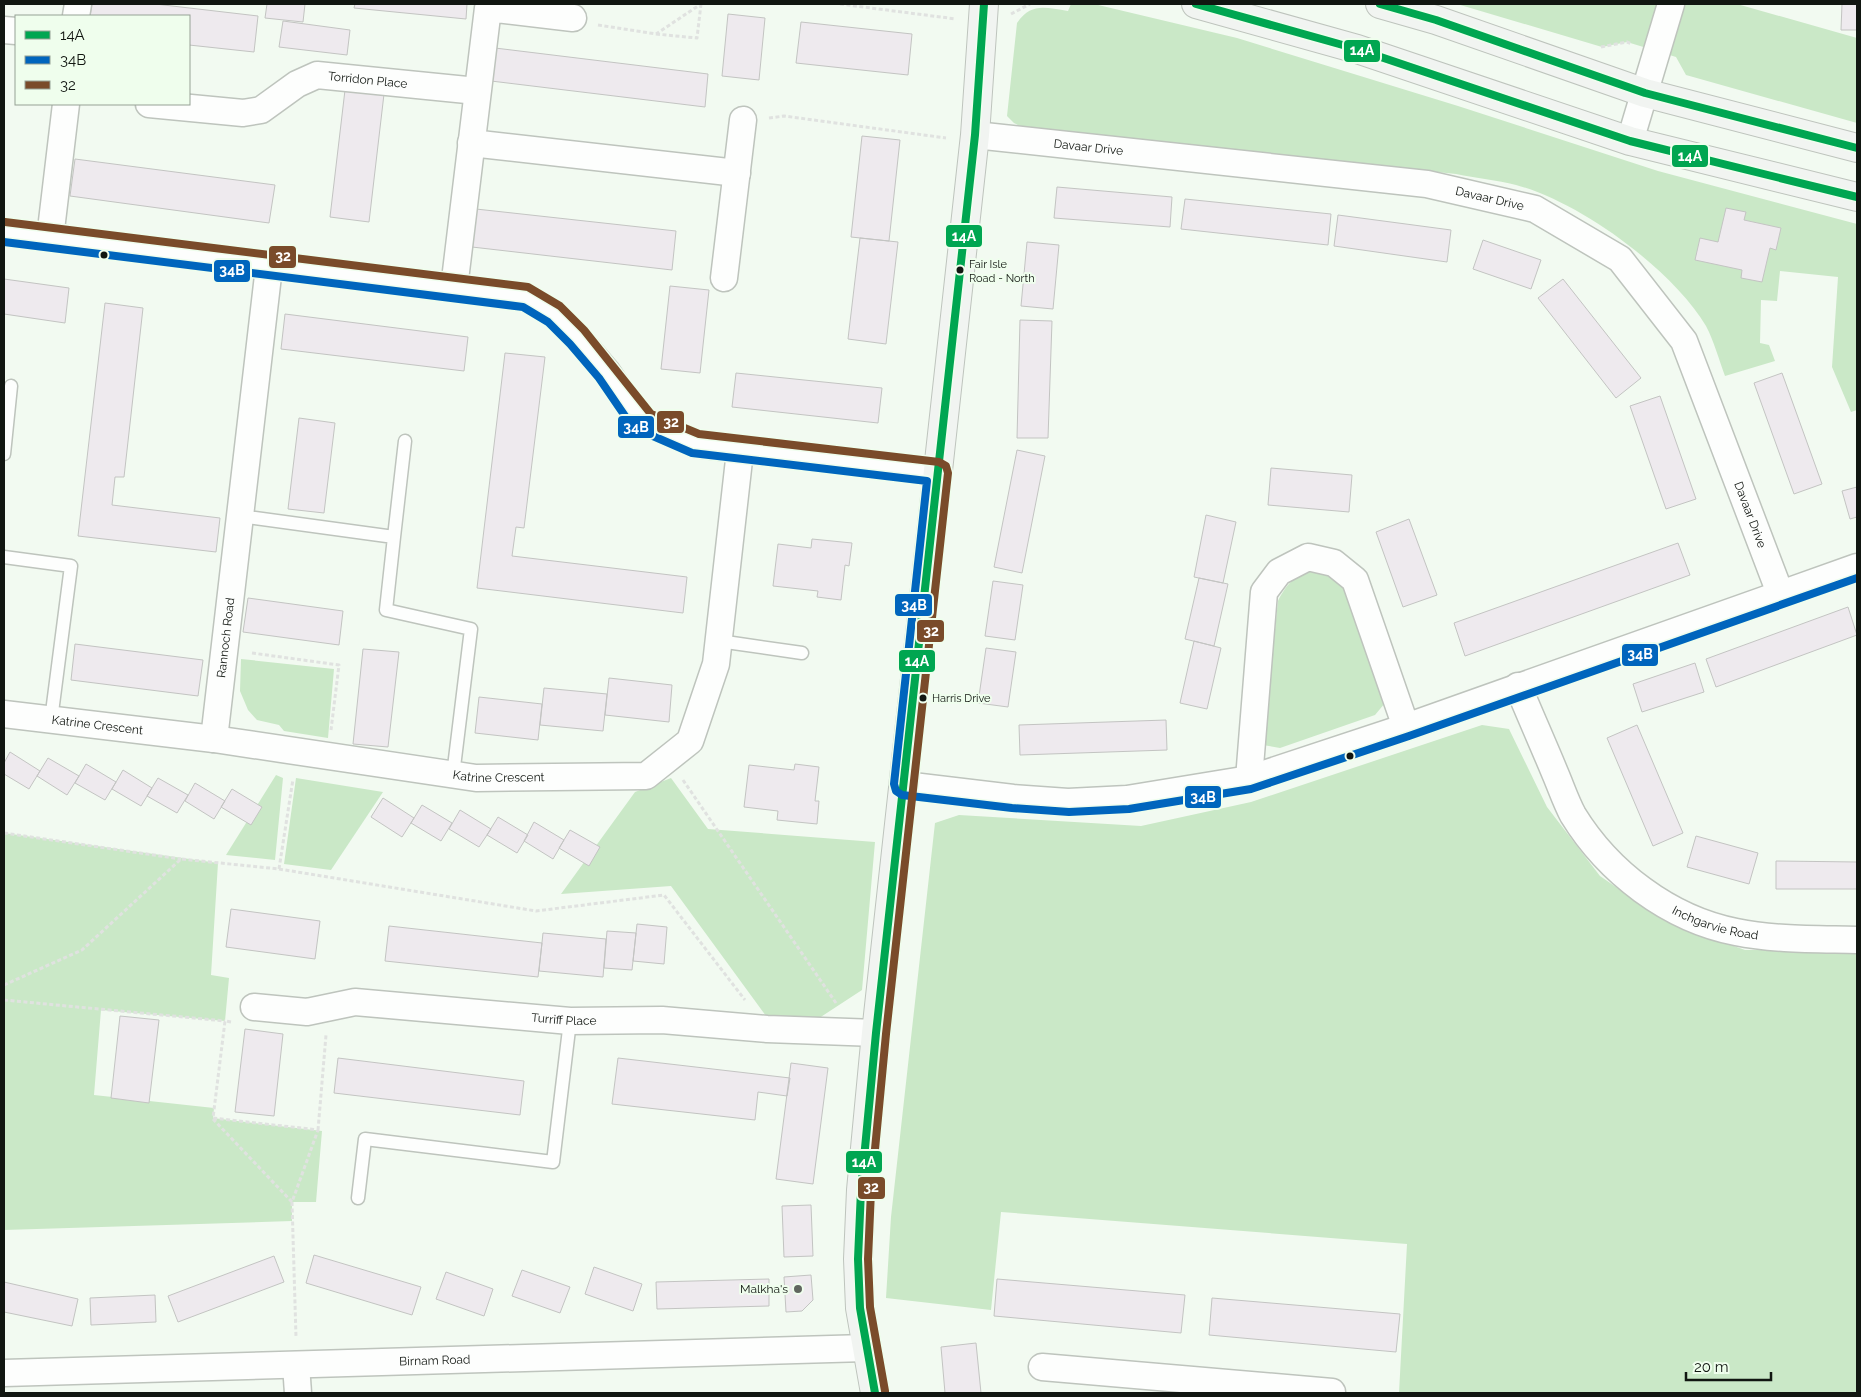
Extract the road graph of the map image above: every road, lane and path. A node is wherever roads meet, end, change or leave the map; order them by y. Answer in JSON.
{"nodes":[{"id":1,"x":701,"y":4,"type":"edge"},
{"id":2,"x":840,"y":4,"type":"edge"},
{"id":3,"x":1196,"y":4,"type":"edge"},
{"id":4,"x":1380,"y":4,"type":"edge"},
{"id":5,"x":1671,"y":4,"type":"edge"},
{"id":6,"x":972,"y":9,"type":"edge"},
{"id":7,"x":573,"y":18,"type":"joint"},
{"id":8,"x":656,"y":34,"type":"junction"},
{"id":9,"x":477,"y":91,"type":"junction"},
{"id":10,"x":1645,"y":93,"type":"junction"},
{"id":11,"x":66,"y":105,"type":"edge"},
{"id":12,"x":159,"y":105,"type":"edge"},
{"id":13,"x":743,"y":120,"type":"joint"},
{"id":14,"x":974,"y":138,"type":"junction"},
{"id":15,"x":1630,"y":141,"type":"junction"},
{"id":16,"x":471,"y":143,"type":"junction"},
{"id":17,"x":1857,"y":148,"type":"edge"},
{"id":18,"x":737,"y":173,"type":"junction"},
{"id":19,"x":1857,"y":197,"type":"edge"},
{"id":20,"x":4,"y":232,"type":"edge"},
{"id":21,"x":50,"y":238,"type":"junction"},
{"id":22,"x":269,"y":267,"type":"junction"},
{"id":23,"x":724,"y":278,"type":"dead end"},
{"id":24,"x":454,"y":288,"type":"junction"},
{"id":25,"x":11,"y":386,"type":"dead end"},
{"id":26,"x":405,"y":441,"type":"dead end"},
{"id":27,"x":740,"y":451,"type":"junction"},
{"id":28,"x":4,"y":454,"type":"edge"},
{"id":29,"x":938,"y":472,"type":"junction"},
{"id":30,"x":240,"y":516,"type":"junction"},
{"id":31,"x":394,"y":537,"type":"junction"},
{"id":32,"x":4,"y":557,"type":"edge"},
{"id":33,"x":1857,"y":567,"type":"edge"},
{"id":34,"x":1780,"y":594,"type":"junction"},
{"id":35,"x":719,"y":641,"type":"junction"},
{"id":36,"x":224,"y":649,"type":"junction"},
{"id":37,"x":802,"y":653,"type":"dead end"},
{"id":38,"x":1518,"y":686,"type":"junction"},
{"id":39,"x":4,"y":714,"type":"edge"},
{"id":40,"x":51,"y":720,"type":"junction"},
{"id":41,"x":1406,"y":727,"type":"junction"},
{"id":42,"x":214,"y":739,"type":"junction"},
{"id":43,"x":297,"y":752,"type":"junction"},
{"id":44,"x":328,"y":756,"type":"junction"},
{"id":45,"x":668,"y":759,"type":"junction"},
{"id":46,"x":453,"y":775,"type":"junction"},
{"id":47,"x":1249,"y":779,"type":"junction"},
{"id":48,"x":904,"y":785,"type":"junction"},
{"id":49,"x":4,"y":833,"type":"edge"},
{"id":50,"x":181,"y":859,"type":"junction"},
{"id":51,"x":279,"y":869,"type":"junction"},
{"id":52,"x":1857,"y":940,"type":"edge"},
{"id":53,"x":4,"y":985,"type":"edge"},
{"id":54,"x":4,"y":1000,"type":"edge"},
{"id":55,"x":244,"y":1014,"type":"junction"},
{"id":56,"x":225,"y":1021,"type":"junction"},
{"id":57,"x":570,"y":1021,"type":"junction"},
{"id":58,"x":768,"y":1029,"type":"junction"},
{"id":59,"x":326,"y":1032,"type":"dead end"},
{"id":60,"x":866,"y":1032,"type":"junction"},
{"id":61,"x":212,"y":1118,"type":"junction"},
{"id":62,"x":318,"y":1130,"type":"junction"},
{"id":63,"x":358,"y":1198,"type":"dead end"},
{"id":64,"x":292,"y":1202,"type":"junction"},
{"id":65,"x":866,"y":1348,"type":"junction"},
{"id":66,"x":296,"y":1365,"type":"junction"},
{"id":67,"x":1042,"y":1367,"type":"dead end"},
{"id":68,"x":4,"y":1373,"type":"edge"},
{"id":69,"x":1264,"y":1389,"type":"edge"},
{"id":70,"x":1332,"y":1392,"type":"dead end"},
{"id":71,"x":298,"y":1393,"type":"edge"},
{"id":72,"x":875,"y":1393,"type":"edge"}],
"edges":[{"from":1,"to":8,"type":"path"},
{"from":1,"to":8,"type":"path"},
{"from":2,"to":6,"type":"path"},
{"from":3,"to":15,"type":"street"},
{"from":4,"to":10,"type":"street"},
{"from":5,"to":10,"type":"street"},
{"from":6,"to":14,"type":"street"},
{"from":7,"to":8,"type":"path"},
{"from":7,"to":9,"type":"street"},
{"from":9,"to":12,"type":"street","name":"Torridon Place"},
{"from":9,"to":16,"type":"street"},
{"from":10,"to":15,"type":"street"},
{"from":10,"to":17,"type":"street"},
{"from":11,"to":21,"type":"street"},
{"from":13,"to":14,"type":"path"},
{"from":13,"to":18,"type":"street"},
{"from":14,"to":29,"type":"street"},
{"from":14,"to":34,"type":"street","name":"Davaar Drive"},
{"from":15,"to":19,"type":"street"},
{"from":16,"to":18,"type":"street"},
{"from":16,"to":24,"type":"street"},
{"from":18,"to":23,"type":"street"},
{"from":20,"to":21,"type":"street"},
{"from":21,"to":22,"type":"street"},
{"from":22,"to":24,"type":"street"},
{"from":22,"to":30,"type":"street","name":"Rannoch Road"},
{"from":24,"to":27,"type":"street"},
{"from":25,"to":28,"type":"lane"},
{"from":26,"to":31,"type":"lane"},
{"from":27,"to":29,"type":"street"},
{"from":27,"to":35,"type":"street","name":"Katrine Crescent"},
{"from":29,"to":48,"type":"street"},
{"from":30,"to":31,"type":"lane"},
{"from":30,"to":36,"type":"street","name":"Rannoch Road"},
{"from":31,"to":46,"type":"lane"},
{"from":32,"to":40,"type":"lane"},
{"from":33,"to":34,"type":"street"},
{"from":34,"to":38,"type":"street"},
{"from":35,"to":37,"type":"lane"},
{"from":35,"to":45,"type":"street","name":"Katrine Crescent"},
{"from":36,"to":42,"type":"street","name":"Rannoch Road"},
{"from":36,"to":44,"type":"path"},
{"from":38,"to":41,"type":"street"},
{"from":38,"to":52,"type":"street","name":"Inchgarvie Road"},
{"from":39,"to":40,"type":"street","name":"Katrine Crescent"},
{"from":40,"to":42,"type":"street","name":"Katrine Crescent"},
{"from":41,"to":47,"type":"street"},
{"from":41,"to":47,"type":"street"},
{"from":42,"to":43,"type":"street","name":"Katrine Crescent"},
{"from":43,"to":44,"type":"street","name":"Katrine Crescent"},
{"from":43,"to":51,"type":"path"},
{"from":44,"to":46,"type":"street","name":"Katrine Crescent"},
{"from":45,"to":46,"type":"street","name":"Katrine Crescent"},
{"from":45,"to":60,"type":"path"},
{"from":47,"to":48,"type":"street"},
{"from":48,"to":60,"type":"street"},
{"from":49,"to":50,"type":"path"},
{"from":50,"to":51,"type":"path"},
{"from":50,"to":53,"type":"path"},
{"from":51,"to":58,"type":"path"},
{"from":54,"to":56,"type":"path"},
{"from":55,"to":56,"type":"path"},
{"from":55,"to":56,"type":"path"},
{"from":55,"to":57,"type":"street","name":"Turriff Place"},
{"from":56,"to":61,"type":"path"},
{"from":57,"to":58,"type":"street","name":"Turriff Place"},
{"from":57,"to":63,"type":"lane"},
{"from":58,"to":60,"type":"street","name":"Turriff Place"},
{"from":59,"to":62,"type":"path"},
{"from":60,"to":65,"type":"street"},
{"from":61,"to":62,"type":"path"},
{"from":61,"to":64,"type":"path"},
{"from":62,"to":64,"type":"path"},
{"from":64,"to":66,"type":"path"},
{"from":65,"to":66,"type":"street","name":"Birnam Road"},
{"from":65,"to":72,"type":"street"},
{"from":66,"to":68,"type":"street","name":"Birnam Road"},
{"from":66,"to":71,"type":"street"},
{"from":67,"to":69,"type":"street"},
{"from":69,"to":70,"type":"street"}]}
